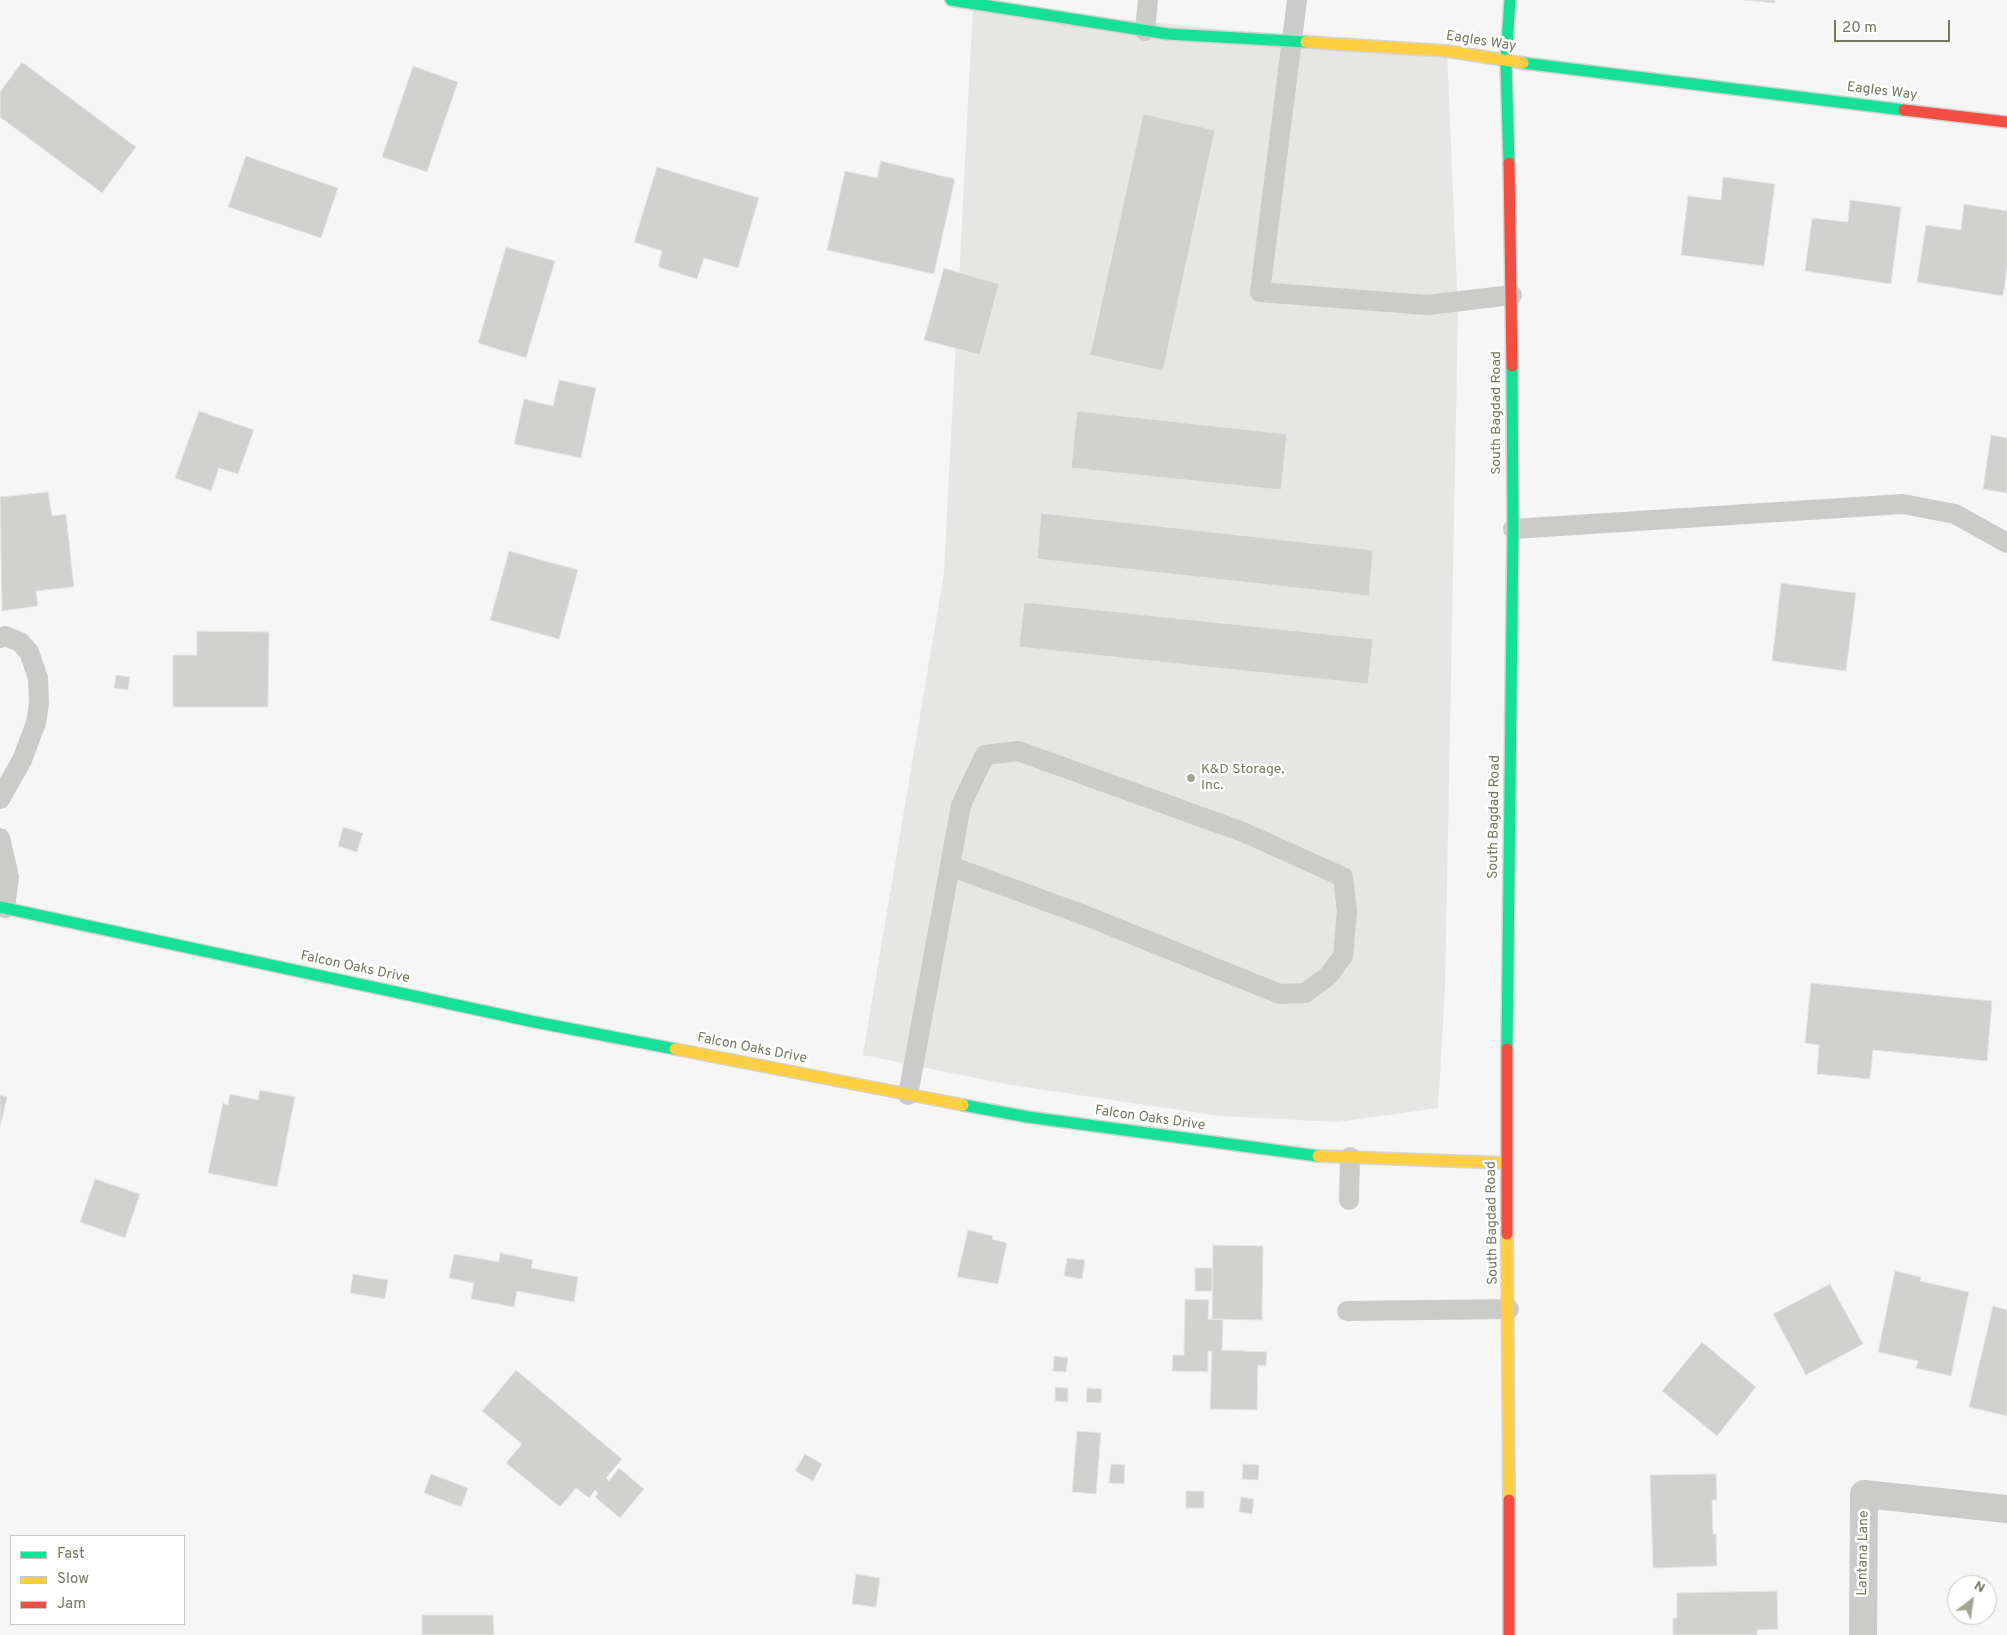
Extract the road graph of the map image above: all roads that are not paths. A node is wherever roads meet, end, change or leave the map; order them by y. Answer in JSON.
{"nodes":[{"id":1,"x":950,"y":0,"type":"edge"},
{"id":2,"x":1148,"y":0,"type":"edge"},
{"id":3,"x":1298,"y":0,"type":"edge"},
{"id":4,"x":1510,"y":0,"type":"edge"},
{"id":5,"x":1145,"y":31,"type":"junction"},
{"id":6,"x":1293,"y":42,"type":"junction"},
{"id":7,"x":1506,"y":61,"type":"junction"},
{"id":8,"x":2007,"y":122,"type":"edge"},
{"id":9,"x":1512,"y":295,"type":"junction"},
{"id":10,"x":1513,"y":529,"type":"junction"},
{"id":11,"x":2007,"y":543,"type":"edge"},
{"id":12,"x":0,"y":638,"type":"edge"},
{"id":13,"x":0,"y":799,"type":"edge"},
{"id":14,"x":0,"y":838,"type":"edge"},
{"id":15,"x":950,"y":866,"type":"junction"},
{"id":16,"x":2,"y":907,"type":"edge"},
{"id":17,"x":908,"y":1095,"type":"junction"},
{"id":18,"x":1350,"y":1157,"type":"junction"},
{"id":19,"x":1506,"y":1163,"type":"junction"},
{"id":20,"x":1349,"y":1200,"type":"dead end"},
{"id":21,"x":1509,"y":1309,"type":"junction"},
{"id":22,"x":1347,"y":1311,"type":"dead end"},
{"id":23,"x":2007,"y":1510,"type":"edge"},
{"id":24,"x":1509,"y":1635,"type":"edge"},
{"id":25,"x":1863,"y":1635,"type":"edge"}],
"edges":[{"from":1,"to":5,"type":"street","name":"Eagles Way"},
{"from":2,"to":5,"type":"lane"},
{"from":3,"to":6,"type":"lane"},
{"from":4,"to":7,"type":"street","name":"South Bagdad Road"},
{"from":5,"to":6,"type":"street","name":"Eagles Way"},
{"from":6,"to":7,"type":"street","name":"Eagles Way"},
{"from":6,"to":9,"type":"lane"},
{"from":7,"to":8,"type":"street","name":"Eagles Way"},
{"from":7,"to":9,"type":"street","name":"South Bagdad Road"},
{"from":9,"to":10,"type":"street","name":"South Bagdad Road"},
{"from":10,"to":11,"type":"lane"},
{"from":10,"to":19,"type":"street","name":"South Bagdad Road"},
{"from":12,"to":13,"type":"lane"},
{"from":14,"to":16,"type":"lane"},
{"from":15,"to":15,"type":"lane"},
{"from":15,"to":17,"type":"lane"},
{"from":16,"to":17,"type":"street","name":"Falcon Oaks Drive"},
{"from":17,"to":18,"type":"street","name":"Falcon Oaks Drive"},
{"from":18,"to":19,"type":"street","name":"Falcon Oaks Drive"},
{"from":18,"to":20,"type":"lane"},
{"from":19,"to":21,"type":"street","name":"South Bagdad Road"},
{"from":21,"to":22,"type":"lane"},
{"from":21,"to":24,"type":"street","name":"South Bagdad Road"},
{"from":23,"to":25,"type":"street","name":"Lantana Lane"}]}
